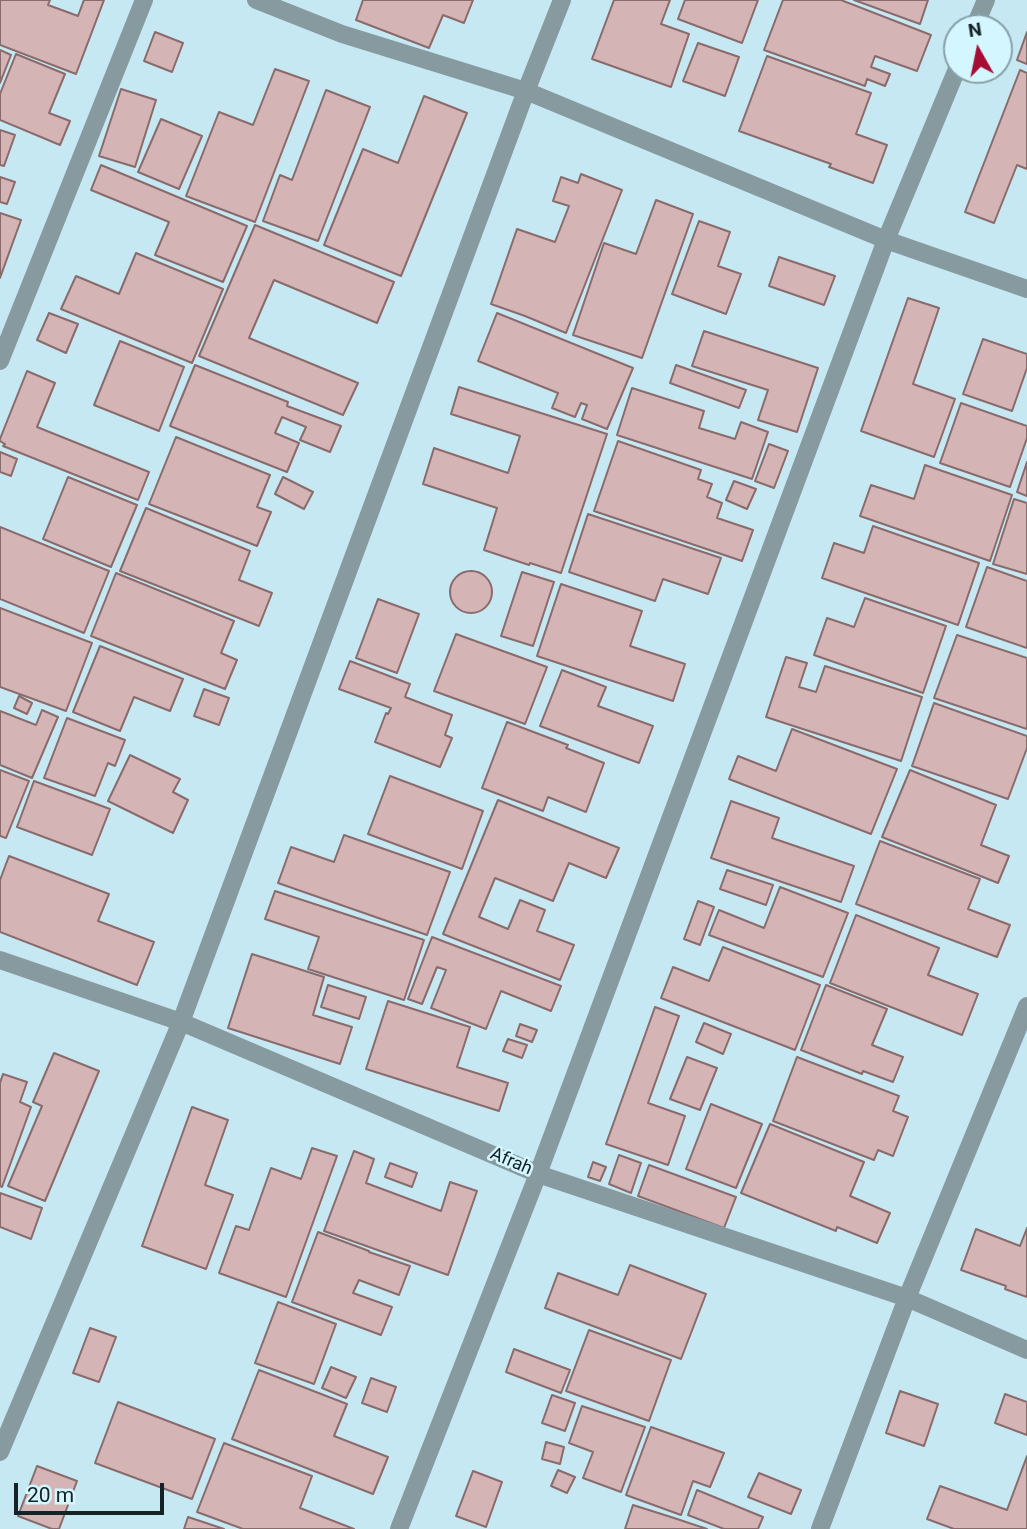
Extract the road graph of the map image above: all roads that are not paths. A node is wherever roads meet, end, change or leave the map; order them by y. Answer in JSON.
{"nodes":[{"id":1,"x":144,"y":0,"type":"edge"},
{"id":2,"x":256,"y":0,"type":"edge"},
{"id":3,"x":562,"y":0,"type":"edge"},
{"id":4,"x":951,"y":84,"type":"edge"},
{"id":5,"x":526,"y":91,"type":"junction"},
{"id":6,"x":887,"y":240,"type":"junction"},
{"id":7,"x":1027,"y":289,"type":"edge"},
{"id":8,"x":0,"y":361,"type":"edge"},
{"id":9,"x":0,"y":960,"type":"edge"},
{"id":10,"x":1027,"y":1006,"type":"edge"},
{"id":11,"x":181,"y":1022,"type":"junction"},
{"id":12,"x":538,"y":1174,"type":"junction"},
{"id":13,"x":907,"y":1298,"type":"junction"},
{"id":14,"x":1027,"y":1350,"type":"edge"},
{"id":15,"x":0,"y":1452,"type":"edge"},
{"id":16,"x":399,"y":1529,"type":"edge"},
{"id":17,"x":820,"y":1529,"type":"edge"}],
"edges":[{"from":1,"to":8,"type":"street"},
{"from":2,"to":5,"type":"street"},
{"from":3,"to":5,"type":"street"},
{"from":4,"to":6,"type":"street"},
{"from":5,"to":6,"type":"street"},
{"from":5,"to":11,"type":"street"},
{"from":6,"to":7,"type":"street"},
{"from":6,"to":12,"type":"street"},
{"from":9,"to":11,"type":"street","name":"Afrah"},
{"from":10,"to":13,"type":"street"},
{"from":11,"to":12,"type":"street","name":"Afrah"},
{"from":11,"to":15,"type":"street"},
{"from":12,"to":13,"type":"street","name":"Afrah"},
{"from":12,"to":16,"type":"street"},
{"from":13,"to":14,"type":"street","name":"Afrah"},
{"from":13,"to":17,"type":"street"}]}
